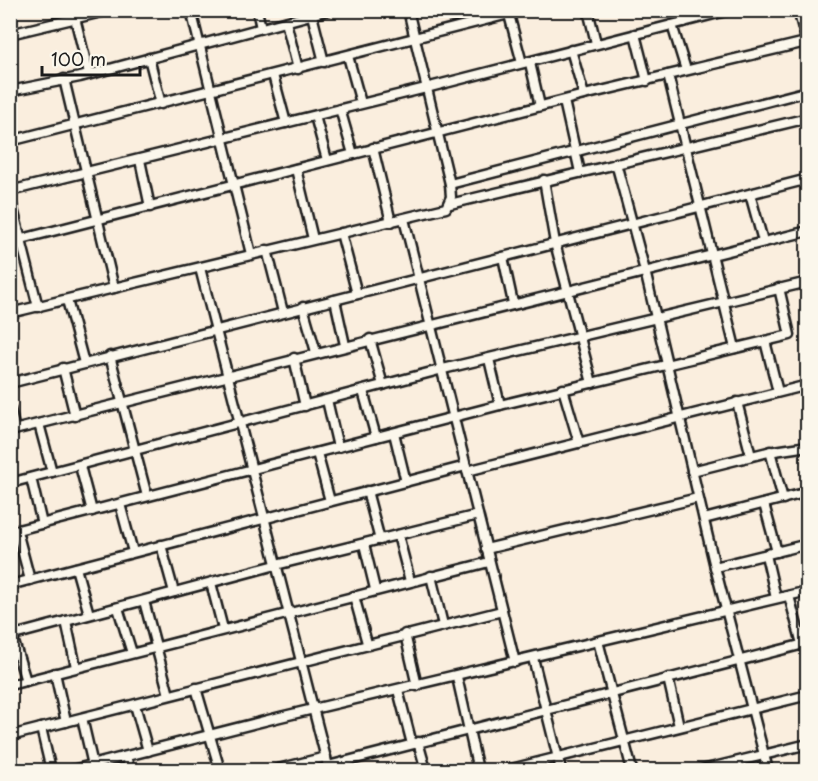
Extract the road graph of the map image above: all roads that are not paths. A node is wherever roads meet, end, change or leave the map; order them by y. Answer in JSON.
{"nodes":[{"id":1,"x":110,"y":10,"type":"edge"},
{"id":2,"x":191,"y":10,"type":"edge"},
{"id":3,"x":256,"y":10,"type":"edge"},
{"id":4,"x":329,"y":10,"type":"edge"},
{"id":5,"x":408,"y":10,"type":"edge"},
{"id":6,"x":524,"y":10,"type":"edge"},
{"id":7,"x":588,"y":10,"type":"edge"},
{"id":8,"x":681,"y":10,"type":"edge"},
{"id":9,"x":730,"y":10,"type":"edge"},
{"id":10,"x":798,"y":10,"type":"edge"},
{"id":11,"x":93,"y":12,"type":"edge"},
{"id":12,"x":509,"y":12,"type":"edge"},
{"id":13,"x":312,"y":15,"type":"junction"},
{"id":14,"x":75,"y":18,"type":"junction"},
{"id":15,"x":286,"y":22,"type":"junction"},
{"id":16,"x":684,"y":22,"type":"junction"},
{"id":17,"x":672,"y":25,"type":"junction"},
{"id":18,"x":261,"y":28,"type":"junction"},
{"id":19,"x":10,"y":34,"type":"edge"},
{"id":20,"x":635,"y":34,"type":"junction"},
{"id":21,"x":415,"y":38,"type":"junction"},
{"id":22,"x":596,"y":43,"type":"junction"},
{"id":23,"x":200,"y":44,"type":"junction"},
{"id":24,"x":807,"y":44,"type":"edge"},
{"id":25,"x":571,"y":50,"type":"junction"},
{"id":26,"x":348,"y":56,"type":"junction"},
{"id":27,"x":149,"y":58,"type":"junction"},
{"id":28,"x":324,"y":62,"type":"junction"},
{"id":29,"x":526,"y":63,"type":"junction"},
{"id":30,"x":298,"y":69,"type":"junction"},
{"id":31,"x":686,"y":70,"type":"junction"},
{"id":32,"x":89,"y":74,"type":"junction"},
{"id":33,"x":273,"y":75,"type":"junction"},
{"id":34,"x":668,"y":75,"type":"junction"},
{"id":35,"x":64,"y":79,"type":"junction"},
{"id":36,"x":647,"y":81,"type":"junction"},
{"id":37,"x":426,"y":88,"type":"junction"},
{"id":38,"x":10,"y":91,"type":"edge"},
{"id":39,"x":212,"y":91,"type":"junction"},
{"id":40,"x":807,"y":91,"type":"edge"},
{"id":41,"x":584,"y":95,"type":"junction"},
{"id":42,"x":564,"y":101,"type":"junction"},
{"id":43,"x":361,"y":103,"type":"junction"},
{"id":44,"x":160,"y":104,"type":"junction"},
{"id":45,"x":540,"y":106,"type":"junction"},
{"id":46,"x":340,"y":109,"type":"junction"},
{"id":47,"x":315,"y":116,"type":"junction"},
{"id":48,"x":807,"y":118,"type":"edge"},
{"id":49,"x":286,"y":123,"type":"junction"},
{"id":50,"x":74,"y":125,"type":"junction"},
{"id":51,"x":680,"y":126,"type":"junction"},
{"id":52,"x":438,"y":133,"type":"junction"},
{"id":53,"x":224,"y":138,"type":"junction"},
{"id":54,"x":10,"y":141,"type":"edge"},
{"id":55,"x":684,"y":146,"type":"junction"},
{"id":56,"x":373,"y":148,"type":"junction"},
{"id":57,"x":576,"y":153,"type":"junction"},
{"id":58,"x":353,"y":154,"type":"junction"},
{"id":59,"x":140,"y":160,"type":"junction"},
{"id":60,"x":327,"y":160,"type":"junction"},
{"id":61,"x":616,"y":164,"type":"junction"},
{"id":62,"x":296,"y":169,"type":"junction"},
{"id":63,"x":580,"y":172,"type":"junction"},
{"id":64,"x":87,"y":174,"type":"junction"},
{"id":65,"x":807,"y":179,"type":"edge"},
{"id":66,"x":544,"y":180,"type":"junction"},
{"id":67,"x":450,"y":184,"type":"junction"},
{"id":68,"x":236,"y":186,"type":"junction"},
{"id":69,"x":10,"y":191,"type":"edge"},
{"id":70,"x":750,"y":194,"type":"junction"},
{"id":71,"x":10,"y":197,"type":"edge"},
{"id":72,"x":450,"y":204,"type":"junction"},
{"id":73,"x":701,"y":206,"type":"junction"},
{"id":74,"x":150,"y":207,"type":"junction"},
{"id":75,"x":404,"y":219,"type":"junction"},
{"id":76,"x":98,"y":220,"type":"junction"},
{"id":77,"x":391,"y":222,"type":"junction"},
{"id":78,"x":632,"y":225,"type":"junction"},
{"id":79,"x":807,"y":231,"type":"edge"},
{"id":80,"x":341,"y":233,"type":"junction"},
{"id":81,"x":314,"y":239,"type":"junction"},
{"id":82,"x":21,"y":240,"type":"junction"},
{"id":83,"x":763,"y":240,"type":"junction"},
{"id":84,"x":10,"y":242,"type":"edge"},
{"id":85,"x":555,"y":243,"type":"junction"},
{"id":86,"x":267,"y":250,"type":"junction"},
{"id":87,"x":713,"y":253,"type":"junction"},
{"id":88,"x":251,"y":254,"type":"junction"},
{"id":89,"x":503,"y":257,"type":"junction"},
{"id":90,"x":200,"y":268,"type":"junction"},
{"id":91,"x":645,"y":271,"type":"junction"},
{"id":92,"x":421,"y":278,"type":"junction"},
{"id":93,"x":807,"y":282,"type":"edge"},
{"id":94,"x":114,"y":288,"type":"junction"},
{"id":95,"x":779,"y":288,"type":"junction"},
{"id":96,"x":569,"y":289,"type":"junction"},
{"id":97,"x":357,"y":294,"type":"junction"},
{"id":98,"x":67,"y":300,"type":"junction"},
{"id":99,"x":334,"y":300,"type":"junction"},
{"id":100,"x":724,"y":301,"type":"junction"},
{"id":101,"x":513,"y":303,"type":"junction"},
{"id":102,"x":38,"y":307,"type":"junction"},
{"id":103,"x":303,"y":307,"type":"junction"},
{"id":104,"x":283,"y":312,"type":"junction"},
{"id":105,"x":10,"y":313,"type":"edge"},
{"id":106,"x":656,"y":317,"type":"junction"},
{"id":107,"x":432,"y":323,"type":"junction"},
{"id":108,"x":216,"y":330,"type":"junction"},
{"id":109,"x":581,"y":337,"type":"junction"},
{"id":110,"x":370,"y":339,"type":"junction"},
{"id":111,"x":765,"y":341,"type":"junction"},
{"id":112,"x":345,"y":345,"type":"junction"},
{"id":113,"x":735,"y":348,"type":"junction"},
{"id":114,"x":316,"y":352,"type":"junction"},
{"id":115,"x":110,"y":356,"type":"junction"},
{"id":116,"x":294,"y":358,"type":"junction"},
{"id":117,"x":489,"y":359,"type":"junction"},
{"id":118,"x":84,"y":363,"type":"junction"},
{"id":119,"x":669,"y":365,"type":"junction"},
{"id":120,"x":63,"y":368,"type":"junction"},
{"id":121,"x":443,"y":369,"type":"junction"},
{"id":122,"x":227,"y":377,"type":"junction"},
{"id":123,"x":10,"y":383,"type":"edge"},
{"id":124,"x":592,"y":383,"type":"junction"},
{"id":125,"x":383,"y":385,"type":"junction"},
{"id":126,"x":807,"y":385,"type":"edge"},
{"id":127,"x":563,"y":389,"type":"junction"},
{"id":128,"x":363,"y":391,"type":"junction"},
{"id":129,"x":778,"y":392,"type":"junction"},
{"id":130,"x":327,"y":400,"type":"junction"},
{"id":131,"x":737,"y":402,"type":"junction"},
{"id":132,"x":124,"y":403,"type":"junction"},
{"id":133,"x":500,"y":405,"type":"junction"},
{"id":134,"x":305,"y":406,"type":"junction"},
{"id":135,"x":10,"y":409,"type":"edge"},
{"id":136,"x":75,"y":416,"type":"junction"},
{"id":137,"x":455,"y":417,"type":"junction"},
{"id":138,"x":680,"y":417,"type":"junction"},
{"id":139,"x":39,"y":424,"type":"junction"},
{"id":140,"x":239,"y":424,"type":"junction"},
{"id":141,"x":13,"y":430,"type":"edge"},
{"id":142,"x":394,"y":433,"type":"junction"},
{"id":143,"x":376,"y":437,"type":"junction"},
{"id":144,"x":579,"y":443,"type":"junction"},
{"id":145,"x":807,"y":446,"type":"edge"},
{"id":146,"x":338,"y":447,"type":"junction"},
{"id":147,"x":137,"y":450,"type":"junction"},
{"id":148,"x":771,"y":451,"type":"junction"},
{"id":149,"x":317,"y":453,"type":"junction"},
{"id":150,"x":751,"y":456,"type":"junction"},
{"id":151,"x":80,"y":466,"type":"junction"},
{"id":152,"x":467,"y":468,"type":"junction"},
{"id":153,"x":251,"y":470,"type":"junction"},
{"id":154,"x":692,"y":471,"type":"junction"},
{"id":155,"x":52,"y":472,"type":"junction"},
{"id":156,"x":31,"y":478,"type":"junction"},
{"id":157,"x":406,"y":482,"type":"junction"},
{"id":158,"x":10,"y":483,"type":"edge"},
{"id":159,"x":367,"y":491,"type":"junction"},
{"id":160,"x":807,"y":492,"type":"edge"},
{"id":161,"x":147,"y":496,"type":"junction"},
{"id":162,"x":698,"y":498,"type":"junction"},
{"id":163,"x":783,"y":499,"type":"junction"},
{"id":164,"x":330,"y":501,"type":"junction"},
{"id":165,"x":120,"y":504,"type":"junction"},
{"id":166,"x":764,"y":504,"type":"junction"},
{"id":167,"x":92,"y":511,"type":"junction"},
{"id":168,"x":478,"y":515,"type":"junction"},
{"id":169,"x":264,"y":519,"type":"junction"},
{"id":170,"x":704,"y":519,"type":"junction"},
{"id":171,"x":42,"y":524,"type":"junction"},
{"id":172,"x":14,"y":531,"type":"edge"},
{"id":173,"x":398,"y":535,"type":"junction"},
{"id":174,"x":380,"y":540,"type":"junction"},
{"id":175,"x":364,"y":544,"type":"junction"},
{"id":176,"x":807,"y":544,"type":"edge"},
{"id":177,"x":161,"y":545,"type":"junction"},
{"id":178,"x":486,"y":549,"type":"junction"},
{"id":179,"x":133,"y":552,"type":"junction"},
{"id":180,"x":777,"y":552,"type":"junction"},
{"id":181,"x":766,"y":555,"type":"junction"},
{"id":182,"x":489,"y":562,"type":"junction"},
{"id":183,"x":276,"y":565,"type":"junction"},
{"id":184,"x":715,"y":567,"type":"junction"},
{"id":185,"x":76,"y":568,"type":"junction"},
{"id":186,"x":431,"y":576,"type":"junction"},
{"id":187,"x":30,"y":579,"type":"junction"},
{"id":188,"x":410,"y":581,"type":"junction"},
{"id":189,"x":211,"y":583,"type":"junction"},
{"id":190,"x":10,"y":585,"type":"edge"},
{"id":191,"x":375,"y":589,"type":"junction"},
{"id":192,"x":807,"y":591,"type":"edge"},
{"id":193,"x":174,"y":592,"type":"junction"},
{"id":194,"x":354,"y":596,"type":"junction"},
{"id":195,"x":789,"y":596,"type":"junction"},
{"id":196,"x":776,"y":598,"type":"junction"},
{"id":197,"x":144,"y":601,"type":"junction"},
{"id":198,"x":118,"y":608,"type":"junction"},
{"id":199,"x":502,"y":611,"type":"junction"},
{"id":200,"x":727,"y":611,"type":"junction"},
{"id":201,"x":288,"y":613,"type":"junction"},
{"id":202,"x":88,"y":614,"type":"junction"},
{"id":203,"x":66,"y":621,"type":"junction"},
{"id":204,"x":443,"y":625,"type":"junction"},
{"id":205,"x":223,"y":630,"type":"junction"},
{"id":206,"x":11,"y":634,"type":"edge"},
{"id":207,"x":405,"y":634,"type":"junction"},
{"id":208,"x":598,"y":641,"type":"junction"},
{"id":209,"x":367,"y":643,"type":"junction"},
{"id":210,"x":805,"y":644,"type":"edge"},
{"id":211,"x":157,"y":646,"type":"junction"},
{"id":212,"x":132,"y":653,"type":"junction"},
{"id":213,"x":533,"y":658,"type":"junction"},
{"id":214,"x":740,"y":659,"type":"junction"},
{"id":215,"x":301,"y":660,"type":"junction"},
{"id":216,"x":515,"y":663,"type":"junction"},
{"id":217,"x":76,"y":667,"type":"junction"},
{"id":218,"x":55,"y":673,"type":"junction"},
{"id":219,"x":457,"y":677,"type":"junction"},
{"id":220,"x":668,"y":678,"type":"junction"},
{"id":221,"x":26,"y":681,"type":"junction"},
{"id":222,"x":10,"y":685,"type":"edge"},
{"id":223,"x":417,"y":686,"type":"junction"},
{"id":224,"x":196,"y":688,"type":"junction"},
{"id":225,"x":398,"y":690,"type":"junction"},
{"id":226,"x":612,"y":693,"type":"junction"},
{"id":227,"x":170,"y":695,"type":"junction"},
{"id":228,"x":807,"y":695,"type":"edge"},
{"id":229,"x":135,"y":705,"type":"junction"},
{"id":230,"x":753,"y":708,"type":"junction"},
{"id":231,"x":546,"y":709,"type":"junction"},
{"id":232,"x":314,"y":710,"type":"junction"},
{"id":233,"x":82,"y":718,"type":"junction"},
{"id":234,"x":66,"y":722,"type":"junction"},
{"id":235,"x":679,"y":726,"type":"junction"},
{"id":236,"x":41,"y":728,"type":"junction"},
{"id":237,"x":467,"y":730,"type":"junction"},
{"id":238,"x":209,"y":735,"type":"junction"},
{"id":239,"x":10,"y":736,"type":"edge"},
{"id":240,"x":624,"y":740,"type":"junction"},
{"id":241,"x":415,"y":743,"type":"junction"},
{"id":242,"x":807,"y":744,"type":"edge"},
{"id":243,"x":148,"y":752,"type":"junction"},
{"id":244,"x":765,"y":755,"type":"junction"},
{"id":245,"x":126,"y":757,"type":"junction"},
{"id":246,"x":558,"y":758,"type":"junction"},
{"id":247,"x":327,"y":764,"type":"edge"},
{"id":248,"x":93,"y":765,"type":"junction"},
{"id":249,"x":51,"y":771,"type":"edge"},
{"id":250,"x":72,"y":771,"type":"edge"},
{"id":251,"x":130,"y":771,"type":"edge"},
{"id":252,"x":220,"y":771,"type":"edge"},
{"id":253,"x":273,"y":771,"type":"edge"},
{"id":254,"x":426,"y":771,"type":"edge"},
{"id":255,"x":478,"y":771,"type":"edge"},
{"id":256,"x":507,"y":771,"type":"edge"},
{"id":257,"x":561,"y":771,"type":"edge"},
{"id":258,"x":632,"y":771,"type":"edge"},
{"id":259,"x":702,"y":771,"type":"edge"},
{"id":260,"x":768,"y":771,"type":"edge"}],
"edges":[{"from":1,"to":11,"type":"street"},
{"from":2,"to":23,"type":"street"},
{"from":3,"to":18,"type":"street"},
{"from":4,"to":13,"type":"street"},
{"from":5,"to":21,"type":"street"},
{"from":6,"to":12,"type":"street"},
{"from":7,"to":22,"type":"street"},
{"from":8,"to":16,"type":"street"},
{"from":9,"to":16,"type":"street"},
{"from":10,"to":24,"type":"street"},
{"from":11,"to":14,"type":"street"},
{"from":12,"to":21,"type":"street"},
{"from":12,"to":29,"type":"street"},
{"from":13,"to":15,"type":"street"},
{"from":13,"to":28,"type":"street"},
{"from":14,"to":19,"type":"street"},
{"from":14,"to":32,"type":"street"},
{"from":15,"to":18,"type":"street"},
{"from":15,"to":30,"type":"street"},
{"from":16,"to":17,"type":"street"},
{"from":17,"to":20,"type":"street"},
{"from":17,"to":31,"type":"street"},
{"from":18,"to":23,"type":"street"},
{"from":20,"to":22,"type":"street"},
{"from":20,"to":36,"type":"street"},
{"from":21,"to":26,"type":"street"},
{"from":21,"to":37,"type":"street"},
{"from":22,"to":25,"type":"street"},
{"from":23,"to":27,"type":"street"},
{"from":23,"to":39,"type":"street"},
{"from":24,"to":31,"type":"street"},
{"from":25,"to":29,"type":"street"},
{"from":25,"to":41,"type":"street"},
{"from":26,"to":28,"type":"street"},
{"from":26,"to":43,"type":"street"},
{"from":27,"to":32,"type":"street"},
{"from":27,"to":44,"type":"street"},
{"from":28,"to":30,"type":"street"},
{"from":29,"to":37,"type":"street"},
{"from":29,"to":45,"type":"street"},
{"from":30,"to":33,"type":"street"},
{"from":31,"to":34,"type":"street"},
{"from":32,"to":35,"type":"street"},
{"from":33,"to":39,"type":"street"},
{"from":33,"to":49,"type":"street"},
{"from":34,"to":36,"type":"street"},
{"from":34,"to":51,"type":"street"},
{"from":35,"to":38,"type":"street"},
{"from":35,"to":50,"type":"street"},
{"from":36,"to":41,"type":"street"},
{"from":37,"to":43,"type":"street"},
{"from":37,"to":52,"type":"street"},
{"from":39,"to":44,"type":"street"},
{"from":39,"to":53,"type":"street"},
{"from":40,"to":51,"type":"street"},
{"from":41,"to":42,"type":"street"},
{"from":42,"to":45,"type":"street"},
{"from":42,"to":57,"type":"street"},
{"from":43,"to":46,"type":"street"},
{"from":44,"to":50,"type":"street"},
{"from":45,"to":52,"type":"street"},
{"from":46,"to":47,"type":"street"},
{"from":46,"to":58,"type":"street"},
{"from":47,"to":49,"type":"street"},
{"from":47,"to":60,"type":"street"},
{"from":48,"to":55,"type":"street"},
{"from":49,"to":53,"type":"street"},
{"from":50,"to":54,"type":"street"},
{"from":50,"to":64,"type":"street"},
{"from":51,"to":55,"type":"street"},
{"from":51,"to":57,"type":"street"},
{"from":52,"to":56,"type":"street"},
{"from":52,"to":67,"type":"street"},
{"from":53,"to":59,"type":"street"},
{"from":53,"to":68,"type":"street"},
{"from":55,"to":61,"type":"street"},
{"from":55,"to":73,"type":"street"},
{"from":56,"to":58,"type":"street"},
{"from":56,"to":77,"type":"street"},
{"from":57,"to":63,"type":"street"},
{"from":57,"to":67,"type":"street"},
{"from":58,"to":60,"type":"street"},
{"from":59,"to":64,"type":"street"},
{"from":59,"to":74,"type":"street"},
{"from":60,"to":62,"type":"street"},
{"from":61,"to":63,"type":"street"},
{"from":61,"to":78,"type":"street"},
{"from":62,"to":68,"type":"street"},
{"from":62,"to":81,"type":"street"},
{"from":63,"to":66,"type":"street"},
{"from":64,"to":69,"type":"street"},
{"from":64,"to":76,"type":"street"},
{"from":65,"to":70,"type":"street"},
{"from":66,"to":72,"type":"street"},
{"from":66,"to":85,"type":"street"},
{"from":67,"to":72,"type":"street"},
{"from":68,"to":74,"type":"street"},
{"from":68,"to":88,"type":"street"},
{"from":70,"to":73,"type":"street"},
{"from":70,"to":83,"type":"street"},
{"from":71,"to":82,"type":"street"},
{"from":72,"to":75,"type":"street"},
{"from":73,"to":78,"type":"street"},
{"from":73,"to":87,"type":"street"},
{"from":74,"to":76,"type":"street"},
{"from":75,"to":77,"type":"street"},
{"from":75,"to":92,"type":"street"},
{"from":76,"to":82,"type":"street"},
{"from":76,"to":94,"type":"street"},
{"from":77,"to":80,"type":"street"},
{"from":78,"to":85,"type":"street"},
{"from":78,"to":91,"type":"street"},
{"from":79,"to":83,"type":"street"},
{"from":80,"to":81,"type":"street"},
{"from":80,"to":97,"type":"street"},
{"from":81,"to":86,"type":"street"},
{"from":82,"to":84,"type":"street"},
{"from":82,"to":102,"type":"street"},
{"from":83,"to":87,"type":"street"},
{"from":85,"to":89,"type":"street"},
{"from":85,"to":96,"type":"street"},
{"from":86,"to":88,"type":"street"},
{"from":86,"to":104,"type":"street"},
{"from":87,"to":91,"type":"street"},
{"from":87,"to":100,"type":"street"},
{"from":88,"to":90,"type":"street"},
{"from":89,"to":92,"type":"street"},
{"from":89,"to":101,"type":"street"},
{"from":90,"to":94,"type":"street"},
{"from":90,"to":108,"type":"street"},
{"from":91,"to":96,"type":"street"},
{"from":91,"to":106,"type":"street"},
{"from":92,"to":97,"type":"street"},
{"from":92,"to":107,"type":"street"},
{"from":93,"to":95,"type":"street"},
{"from":94,"to":98,"type":"street"},
{"from":95,"to":100,"type":"street"},
{"from":95,"to":111,"type":"street"},
{"from":96,"to":101,"type":"street"},
{"from":96,"to":109,"type":"street"},
{"from":97,"to":99,"type":"street"},
{"from":98,"to":102,"type":"street"},
{"from":98,"to":118,"type":"street"},
{"from":99,"to":103,"type":"street"},
{"from":99,"to":112,"type":"street"},
{"from":100,"to":106,"type":"street"},
{"from":100,"to":113,"type":"street"},
{"from":101,"to":107,"type":"street"},
{"from":102,"to":105,"type":"street"},
{"from":103,"to":104,"type":"street"},
{"from":103,"to":114,"type":"street"},
{"from":104,"to":108,"type":"street"},
{"from":106,"to":109,"type":"street"},
{"from":106,"to":119,"type":"street"},
{"from":107,"to":110,"type":"street"},
{"from":107,"to":121,"type":"street"},
{"from":108,"to":115,"type":"street"},
{"from":108,"to":122,"type":"street"},
{"from":109,"to":117,"type":"street"},
{"from":109,"to":124,"type":"street"},
{"from":110,"to":112,"type":"street"},
{"from":110,"to":125,"type":"street"},
{"from":111,"to":113,"type":"street"},
{"from":111,"to":129,"type":"street"},
{"from":112,"to":114,"type":"street"},
{"from":113,"to":119,"type":"street"},
{"from":114,"to":116,"type":"street"},
{"from":115,"to":118,"type":"street"},
{"from":115,"to":132,"type":"street"},
{"from":116,"to":122,"type":"street"},
{"from":116,"to":134,"type":"street"},
{"from":117,"to":121,"type":"street"},
{"from":117,"to":133,"type":"street"},
{"from":118,"to":120,"type":"street"},
{"from":119,"to":124,"type":"street"},
{"from":119,"to":138,"type":"street"},
{"from":120,"to":123,"type":"street"},
{"from":120,"to":136,"type":"street"},
{"from":121,"to":125,"type":"street"},
{"from":121,"to":137,"type":"street"},
{"from":122,"to":132,"type":"street"},
{"from":122,"to":140,"type":"street"},
{"from":124,"to":127,"type":"street"},
{"from":125,"to":128,"type":"street"},
{"from":126,"to":129,"type":"street"},
{"from":127,"to":133,"type":"street"},
{"from":127,"to":144,"type":"street"},
{"from":128,"to":130,"type":"street"},
{"from":128,"to":143,"type":"street"},
{"from":129,"to":131,"type":"street"},
{"from":130,"to":134,"type":"street"},
{"from":130,"to":146,"type":"street"},
{"from":131,"to":138,"type":"street"},
{"from":131,"to":150,"type":"street"},
{"from":132,"to":136,"type":"street"},
{"from":132,"to":147,"type":"street"},
{"from":133,"to":137,"type":"street"},
{"from":134,"to":140,"type":"street"},
{"from":135,"to":141,"type":"street"},
{"from":136,"to":139,"type":"street"},
{"from":137,"to":142,"type":"street"},
{"from":137,"to":152,"type":"street"},
{"from":138,"to":144,"type":"street"},
{"from":138,"to":154,"type":"street"},
{"from":139,"to":141,"type":"street"},
{"from":139,"to":155,"type":"street"},
{"from":140,"to":147,"type":"street"},
{"from":140,"to":153,"type":"street"},
{"from":142,"to":143,"type":"street"},
{"from":142,"to":157,"type":"street"},
{"from":143,"to":146,"type":"street"},
{"from":144,"to":152,"type":"street"},
{"from":145,"to":148,"type":"street"},
{"from":146,"to":149,"type":"street"},
{"from":147,"to":151,"type":"street"},
{"from":147,"to":161,"type":"street"},
{"from":148,"to":150,"type":"street"},
{"from":148,"to":163,"type":"street"},
{"from":149,"to":153,"type":"street"},
{"from":149,"to":164,"type":"street"},
{"from":150,"to":154,"type":"street"},
{"from":151,"to":155,"type":"street"},
{"from":151,"to":167,"type":"street"},
{"from":152,"to":157,"type":"street"},
{"from":152,"to":168,"type":"street"},
{"from":153,"to":161,"type":"street"},
{"from":153,"to":169,"type":"street"},
{"from":154,"to":162,"type":"street"},
{"from":155,"to":156,"type":"street"},
{"from":156,"to":158,"type":"street"},
{"from":156,"to":171,"type":"street"},
{"from":157,"to":159,"type":"street"},
{"from":159,"to":164,"type":"street"},
{"from":159,"to":174,"type":"street"},
{"from":160,"to":163,"type":"street"},
{"from":161,"to":165,"type":"street"},
{"from":162,"to":170,"type":"street"},
{"from":162,"to":178,"type":"street"},
{"from":163,"to":166,"type":"street"},
{"from":164,"to":169,"type":"street"},
{"from":165,"to":167,"type":"street"},
{"from":165,"to":179,"type":"street"},
{"from":166,"to":170,"type":"street"},
{"from":166,"to":180,"type":"street"},
{"from":167,"to":171,"type":"street"},
{"from":168,"to":173,"type":"street"},
{"from":168,"to":178,"type":"street"},
{"from":169,"to":177,"type":"street"},
{"from":169,"to":183,"type":"street"},
{"from":170,"to":184,"type":"street"},
{"from":171,"to":172,"type":"street"},
{"from":172,"to":187,"type":"street"},
{"from":173,"to":174,"type":"street"},
{"from":173,"to":188,"type":"street"},
{"from":174,"to":175,"type":"street"},
{"from":175,"to":183,"type":"street"},
{"from":175,"to":191,"type":"street"},
{"from":176,"to":180,"type":"street"},
{"from":177,"to":179,"type":"street"},
{"from":177,"to":193,"type":"street"},
{"from":178,"to":182,"type":"street"},
{"from":179,"to":185,"type":"street"},
{"from":180,"to":181,"type":"street"},
{"from":181,"to":184,"type":"street"},
{"from":181,"to":196,"type":"street"},
{"from":182,"to":186,"type":"street"},
{"from":182,"to":199,"type":"street"},
{"from":183,"to":189,"type":"street"},
{"from":183,"to":201,"type":"street"},
{"from":184,"to":200,"type":"street"},
{"from":185,"to":187,"type":"street"},
{"from":185,"to":202,"type":"street"},
{"from":186,"to":188,"type":"street"},
{"from":186,"to":204,"type":"street"},
{"from":187,"to":190,"type":"street"},
{"from":188,"to":191,"type":"street"},
{"from":189,"to":193,"type":"street"},
{"from":189,"to":205,"type":"street"},
{"from":191,"to":194,"type":"street"},
{"from":192,"to":195,"type":"street"},
{"from":193,"to":197,"type":"street"},
{"from":194,"to":201,"type":"street"},
{"from":194,"to":209,"type":"street"},
{"from":195,"to":196,"type":"street"},
{"from":195,"to":210,"type":"street"},
{"from":196,"to":200,"type":"street"},
{"from":197,"to":198,"type":"street"},
{"from":197,"to":211,"type":"street"},
{"from":198,"to":202,"type":"street"},
{"from":198,"to":212,"type":"street"},
{"from":199,"to":204,"type":"street"},
{"from":199,"to":216,"type":"street"},
{"from":200,"to":208,"type":"street"},
{"from":200,"to":214,"type":"street"},
{"from":201,"to":205,"type":"street"},
{"from":201,"to":215,"type":"street"},
{"from":202,"to":203,"type":"street"},
{"from":203,"to":206,"type":"street"},
{"from":203,"to":217,"type":"street"},
{"from":204,"to":207,"type":"street"},
{"from":205,"to":211,"type":"street"},
{"from":206,"to":221,"type":"street"},
{"from":207,"to":209,"type":"street"},
{"from":207,"to":223,"type":"street"},
{"from":208,"to":213,"type":"street"},
{"from":208,"to":226,"type":"street"},
{"from":209,"to":215,"type":"street"},
{"from":210,"to":214,"type":"street"},
{"from":211,"to":212,"type":"street"},
{"from":211,"to":227,"type":"street"},
{"from":212,"to":217,"type":"street"},
{"from":213,"to":216,"type":"street"},
{"from":213,"to":231,"type":"street"},
{"from":214,"to":220,"type":"street"},
{"from":214,"to":230,"type":"street"},
{"from":215,"to":224,"type":"street"},
{"from":215,"to":232,"type":"street"},
{"from":216,"to":219,"type":"street"},
{"from":217,"to":218,"type":"street"},
{"from":218,"to":221,"type":"street"},
{"from":218,"to":234,"type":"street"},
{"from":219,"to":223,"type":"street"},
{"from":219,"to":237,"type":"street"},
{"from":220,"to":226,"type":"street"},
{"from":220,"to":235,"type":"street"},
{"from":221,"to":222,"type":"street"},
{"from":223,"to":225,"type":"street"},
{"from":224,"to":227,"type":"street"},
{"from":224,"to":238,"type":"street"},
{"from":225,"to":232,"type":"street"},
{"from":225,"to":241,"type":"street"},
{"from":226,"to":231,"type":"street"},
{"from":226,"to":240,"type":"street"},
{"from":227,"to":229,"type":"street"},
{"from":228,"to":230,"type":"street"},
{"from":229,"to":233,"type":"street"},
{"from":229,"to":243,"type":"street"},
{"from":230,"to":235,"type":"street"},
{"from":230,"to":244,"type":"street"},
{"from":231,"to":237,"type":"street"},
{"from":231,"to":246,"type":"street"},
{"from":232,"to":238,"type":"street"},
{"from":232,"to":247,"type":"street"},
{"from":233,"to":234,"type":"street"},
{"from":233,"to":248,"type":"street"},
{"from":234,"to":236,"type":"street"},
{"from":235,"to":240,"type":"street"},
{"from":236,"to":239,"type":"street"},
{"from":236,"to":249,"type":"street"},
{"from":237,"to":241,"type":"street"},
{"from":237,"to":255,"type":"street"},
{"from":238,"to":243,"type":"street"},
{"from":238,"to":252,"type":"street"},
{"from":240,"to":246,"type":"street"},
{"from":240,"to":258,"type":"street"},
{"from":241,"to":247,"type":"street"},
{"from":241,"to":254,"type":"street"},
{"from":242,"to":244,"type":"street"},
{"from":243,"to":245,"type":"street"},
{"from":244,"to":259,"type":"street"},
{"from":244,"to":260,"type":"street"},
{"from":245,"to":248,"type":"street"},
{"from":245,"to":251,"type":"street"},
{"from":246,"to":256,"type":"street"},
{"from":246,"to":257,"type":"street"},
{"from":247,"to":253,"type":"street"},
{"from":248,"to":250,"type":"street"}]}
